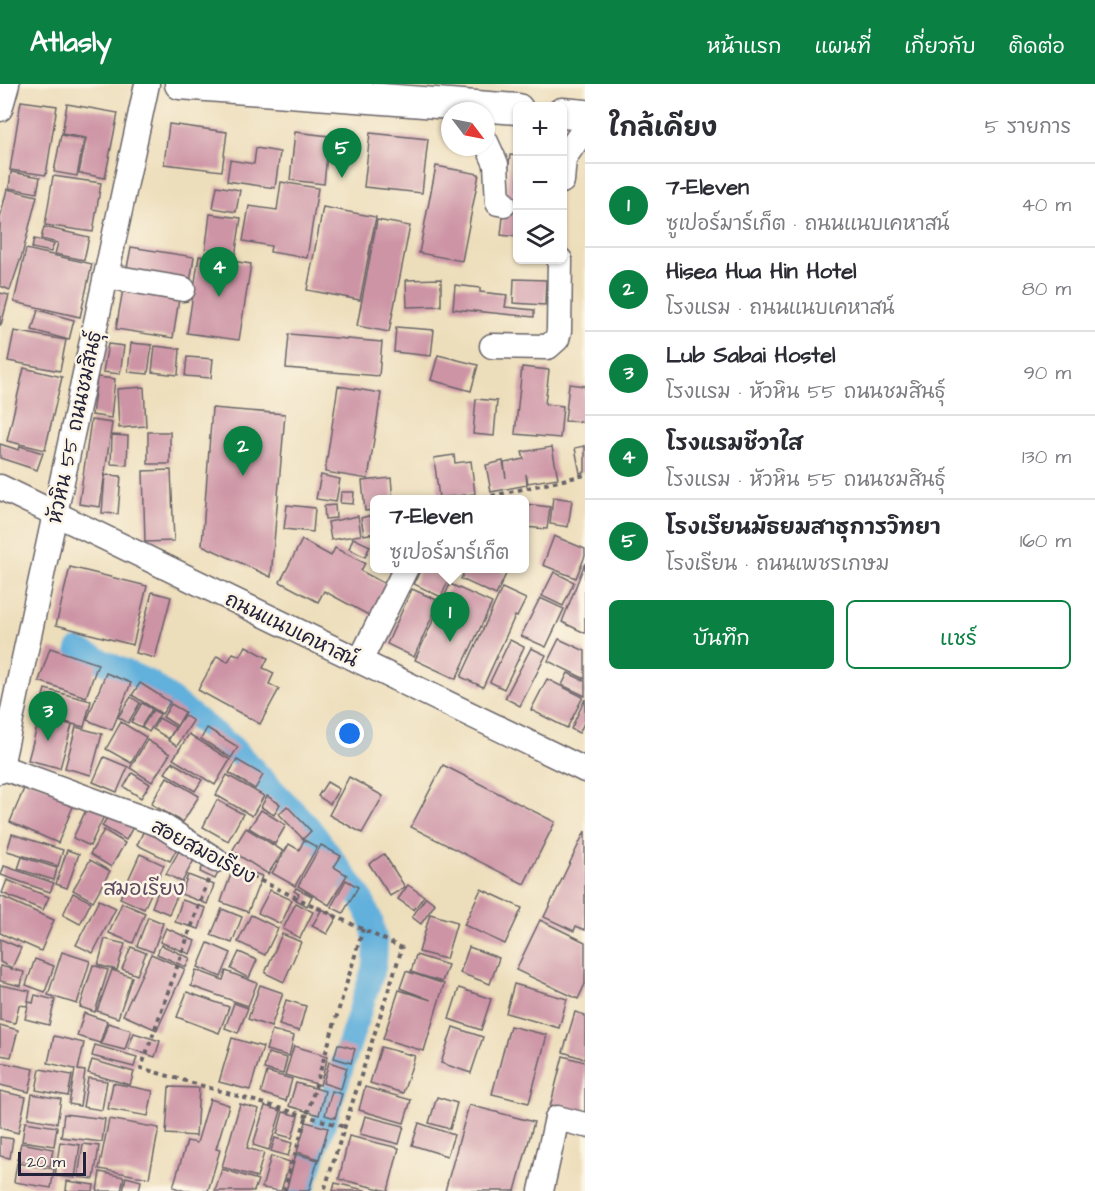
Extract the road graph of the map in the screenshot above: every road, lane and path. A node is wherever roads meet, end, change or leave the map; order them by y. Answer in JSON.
{"nodes":[{"id":1,"x":7,"y":84,"type":"edge"},
{"id":2,"x":147,"y":84,"type":"edge"},
{"id":3,"x":180,"y":84,"type":"edge"},
{"id":4,"x":441,"y":106,"type":"edge"},
{"id":5,"x":0,"y":109,"type":"edge"},
{"id":6,"x":495,"y":109,"type":"edge"},
{"id":7,"x":513,"y":110,"type":"edge"},
{"id":8,"x":567,"y":113,"type":"edge"},
{"id":9,"x":585,"y":115,"type":"edge"},
{"id":10,"x":585,"y":128,"type":"edge"},
{"id":11,"x":492,"y":156,"type":"edge"},
{"id":12,"x":565,"y":156,"type":"edge"},
{"id":13,"x":504,"y":204,"type":"dead end"},
{"id":14,"x":560,"y":264,"type":"edge"},
{"id":15,"x":106,"y":276,"type":"junction"},
{"id":16,"x":183,"y":289,"type":"dead end"},
{"id":17,"x":492,"y":346,"type":"dead end"},
{"id":18,"x":585,"y":475,"type":"edge"},
{"id":19,"x":0,"y":487,"type":"edge"},
{"id":20,"x":496,"y":495,"type":"edge"},
{"id":21,"x":55,"y":515,"type":"junction"},
{"id":22,"x":404,"y":573,"type":"edge"},
{"id":23,"x":360,"y":661,"type":"junction"},
{"id":24,"x":0,"y":769,"type":"edge"},
{"id":25,"x":585,"y":770,"type":"edge"},
{"id":26,"x":216,"y":860,"type":"junction"},
{"id":27,"x":363,"y":929,"type":"junction"},
{"id":28,"x":306,"y":1116,"type":"junction"},
{"id":29,"x":585,"y":1125,"type":"edge"},
{"id":30,"x":345,"y":1128,"type":"junction"},
{"id":31,"x":284,"y":1191,"type":"edge"},
{"id":32,"x":324,"y":1191,"type":"edge"},
{"id":33,"x":541,"y":1191,"type":"edge"}],
"edges":[{"from":1,"to":5,"type":"street"},
{"from":2,"to":15,"type":"street","name":"หัวหิน 55 ถนนชมสินธุ์"},
{"from":3,"to":4,"type":"main road"},
{"from":6,"to":7,"type":"main road"},
{"from":8,"to":9,"type":"main road"},
{"from":10,"to":12,"type":"street"},
{"from":11,"to":13,"type":"street"},
{"from":14,"to":17,"type":"street"},
{"from":15,"to":16,"type":"street"},
{"from":15,"to":21,"type":"street","name":"หัวหิน 55 ถนนชมสินธุ์"},
{"from":18,"to":20,"type":"path"},
{"from":19,"to":21,"type":"street","name":"ถนนแนบเคหาสน์"},
{"from":21,"to":23,"type":"street","name":"ถนนแนบเคหาสน์"},
{"from":21,"to":24,"type":"street","name":"หัวหิน 55 ถนนชมสินธุ์"},
{"from":22,"to":23,"type":"street"},
{"from":23,"to":25,"type":"street","name":"ถนนแนบเคหาสน์"},
{"from":24,"to":26,"type":"street","name":"สอยสมอเรียง"},
{"from":26,"to":27,"type":"path","name":"สอยสมอเรียง"},
{"from":26,"to":28,"type":"path"},
{"from":27,"to":28,"type":"path"},
{"from":27,"to":30,"type":"path","name":"สอยสมอเรียง"},
{"from":28,"to":30,"type":"path"},
{"from":28,"to":31,"type":"path"},
{"from":29,"to":33,"type":"street"},
{"from":30,"to":32,"type":"path"}]}
